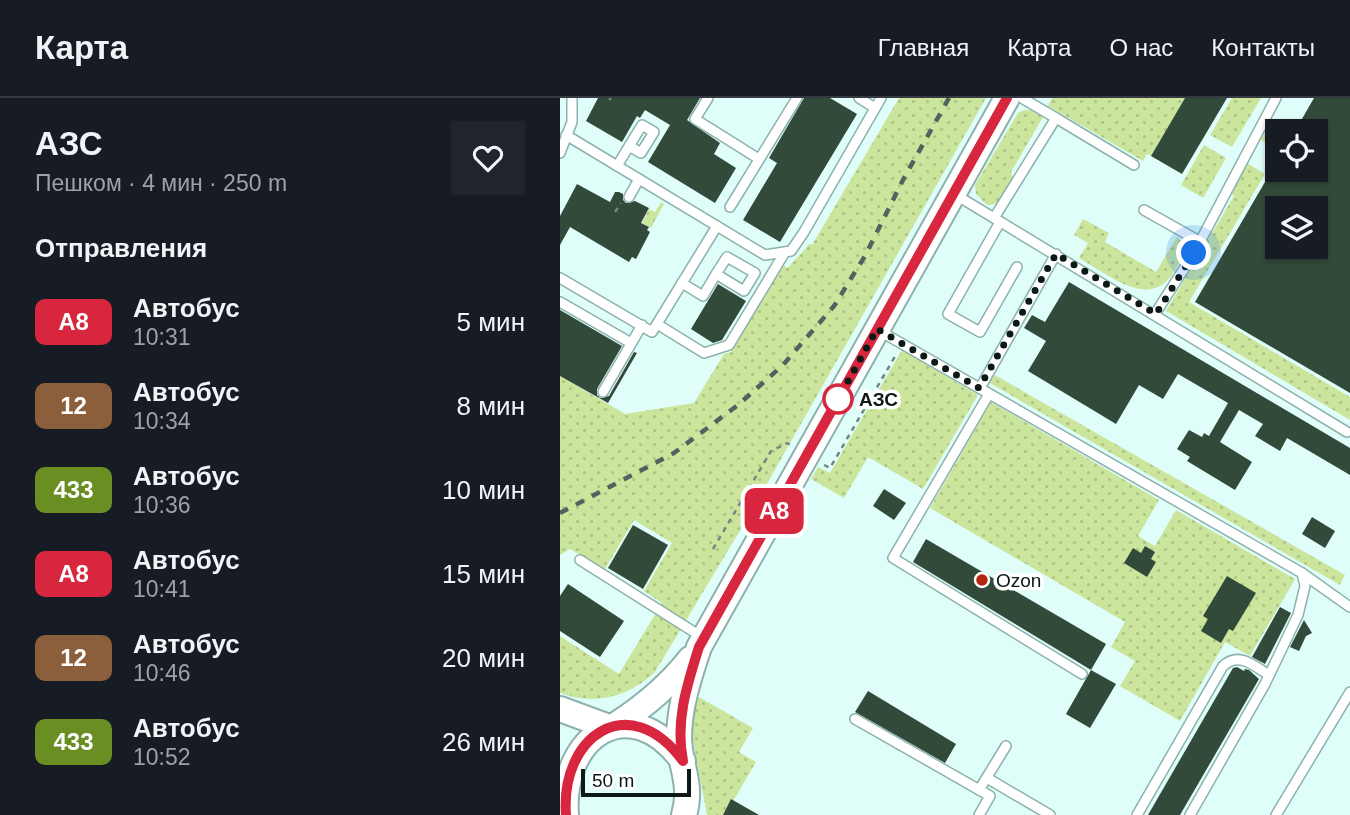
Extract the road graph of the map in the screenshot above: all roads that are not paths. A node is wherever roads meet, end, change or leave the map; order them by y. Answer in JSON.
{"nodes":[{"id":1,"x":572,"y":98,"type":"edge"},
{"id":2,"x":708,"y":98,"type":"edge"},
{"id":3,"x":797,"y":98,"type":"edge"},
{"id":4,"x":859,"y":98,"type":"edge"},
{"id":5,"x":881,"y":98,"type":"edge"},
{"id":6,"x":1007,"y":98,"type":"edge"},
{"id":7,"x":1022,"y":98,"type":"edge"},
{"id":8,"x":1276,"y":98,"type":"edge"},
{"id":9,"x":875,"y":108,"type":"junction"},
{"id":10,"x":1056,"y":118,"type":"junction"},
{"id":11,"x":566,"y":135,"type":"junction"},
{"id":12,"x":629,"y":146,"type":"dead end"},
{"id":13,"x":560,"y":152,"type":"edge"},
{"id":14,"x":759,"y":159,"type":"junction"},
{"id":15,"x":1135,"y":165,"type":"dead end"},
{"id":16,"x":617,"y":166,"type":"junction"},
{"id":17,"x":639,"y":179,"type":"junction"},
{"id":18,"x":954,"y":193,"type":"junction"},
{"id":19,"x":629,"y":197,"type":"dead end"},
{"id":20,"x":730,"y":207,"type":"dead end"},
{"id":21,"x":1144,"y":210,"type":"dead end"},
{"id":22,"x":997,"y":220,"type":"junction"},
{"id":23,"x":717,"y":226,"type":"junction"},
{"id":24,"x":1199,"y":241,"type":"junction"},
{"id":25,"x":785,"y":252,"type":"junction"},
{"id":26,"x":1056,"y":254,"type":"junction"},
{"id":27,"x":1017,"y":267,"type":"dead end"},
{"id":28,"x":716,"y":274,"type":"dead end"},
{"id":29,"x":560,"y":278,"type":"edge"},
{"id":30,"x":682,"y":283,"type":"junction"},
{"id":31,"x":560,"y":302,"type":"edge"},
{"id":32,"x":1156,"y":314,"type":"junction"},
{"id":33,"x":657,"y":324,"type":"junction"},
{"id":34,"x":642,"y":325,"type":"junction"},
{"id":35,"x":877,"y":329,"type":"junction"},
{"id":36,"x":631,"y":343,"type":"junction"},
{"id":37,"x":979,"y":388,"type":"junction"},
{"id":38,"x":603,"y":392,"type":"dead end"},
{"id":39,"x":989,"y":394,"type":"junction"},
{"id":40,"x":1347,"y":432,"type":"dead end"},
{"id":41,"x":580,"y":560,"type":"dead end"},
{"id":42,"x":1302,"y":573,"type":"junction"},
{"id":43,"x":1350,"y":607,"type":"edge"},
{"id":44,"x":701,"y":643,"type":"junction"},
{"id":45,"x":1082,"y":674,"type":"dead end"},
{"id":46,"x":1269,"y":675,"type":"junction"},
{"id":47,"x":1350,"y":692,"type":"edge"},
{"id":48,"x":560,"y":709,"type":"edge"},
{"id":49,"x":855,"y":719,"type":"dead end"},
{"id":50,"x":611,"y":725,"type":"junction"},
{"id":51,"x":1006,"y":746,"type":"dead end"},
{"id":52,"x":683,"y":761,"type":"junction"},
{"id":53,"x":987,"y":778,"type":"junction"},
{"id":54,"x":560,"y":787,"type":"edge"},
{"id":55,"x":979,"y":790,"type":"junction"},
{"id":56,"x":981,"y":814,"type":"edge"},
{"id":57,"x":566,"y":815,"type":"edge"},
{"id":58,"x":684,"y":815,"type":"edge"},
{"id":59,"x":1050,"y":815,"type":"edge"},
{"id":60,"x":1137,"y":815,"type":"edge"},
{"id":61,"x":1190,"y":815,"type":"edge"},
{"id":62,"x":1276,"y":815,"type":"edge"}],
"edges":[{"from":1,"to":11,"type":"lane"},
{"from":2,"to":14,"type":"lane"},
{"from":3,"to":14,"type":"lane"},
{"from":4,"to":9,"type":"lane"},
{"from":5,"to":9,"type":"lane"},
{"from":6,"to":18,"type":"main road"},
{"from":7,"to":10,"type":"lane"},
{"from":8,"to":24,"type":"lane"},
{"from":9,"to":25,"type":"lane"},
{"from":10,"to":15,"type":"lane"},
{"from":10,"to":22,"type":"lane"},
{"from":11,"to":13,"type":"lane"},
{"from":11,"to":16,"type":"lane"},
{"from":12,"to":16,"type":"lane"},
{"from":14,"to":20,"type":"lane"},
{"from":16,"to":17,"type":"lane"},
{"from":17,"to":19,"type":"lane"},
{"from":17,"to":23,"type":"lane"},
{"from":18,"to":22,"type":"lane"},
{"from":18,"to":35,"type":"main road"},
{"from":21,"to":24,"type":"lane"},
{"from":22,"to":26,"type":"lane"},
{"from":22,"to":27,"type":"lane"},
{"from":23,"to":25,"type":"lane"},
{"from":23,"to":30,"type":"lane"},
{"from":24,"to":32,"type":"lane"},
{"from":25,"to":33,"type":"lane"},
{"from":26,"to":32,"type":"lane"},
{"from":26,"to":37,"type":"lane"},
{"from":28,"to":30,"type":"lane"},
{"from":29,"to":34,"type":"lane"},
{"from":30,"to":33,"type":"lane"},
{"from":31,"to":36,"type":"lane"},
{"from":32,"to":40,"type":"lane"},
{"from":33,"to":34,"type":"lane"},
{"from":34,"to":36,"type":"lane"},
{"from":35,"to":37,"type":"lane"},
{"from":35,"to":44,"type":"main road"},
{"from":36,"to":38,"type":"lane"},
{"from":37,"to":39,"type":"lane"},
{"from":39,"to":42,"type":"lane"},
{"from":39,"to":45,"type":"lane"},
{"from":41,"to":44,"type":"lane"},
{"from":42,"to":43,"type":"lane"},
{"from":42,"to":46,"type":"lane"},
{"from":44,"to":50,"type":"main road"},
{"from":44,"to":52,"type":"main road"},
{"from":46,"to":60,"type":"lane"},
{"from":46,"to":61,"type":"lane"},
{"from":47,"to":62,"type":"lane"},
{"from":48,"to":50,"type":"main road"},
{"from":49,"to":55,"type":"lane"},
{"from":50,"to":52,"type":"main road"},
{"from":50,"to":54,"type":"main road"},
{"from":51,"to":53,"type":"lane"},
{"from":52,"to":58,"type":"main road"},
{"from":53,"to":55,"type":"lane"},
{"from":53,"to":59,"type":"lane"},
{"from":54,"to":57,"type":"main road"},
{"from":55,"to":56,"type":"lane"}]}
